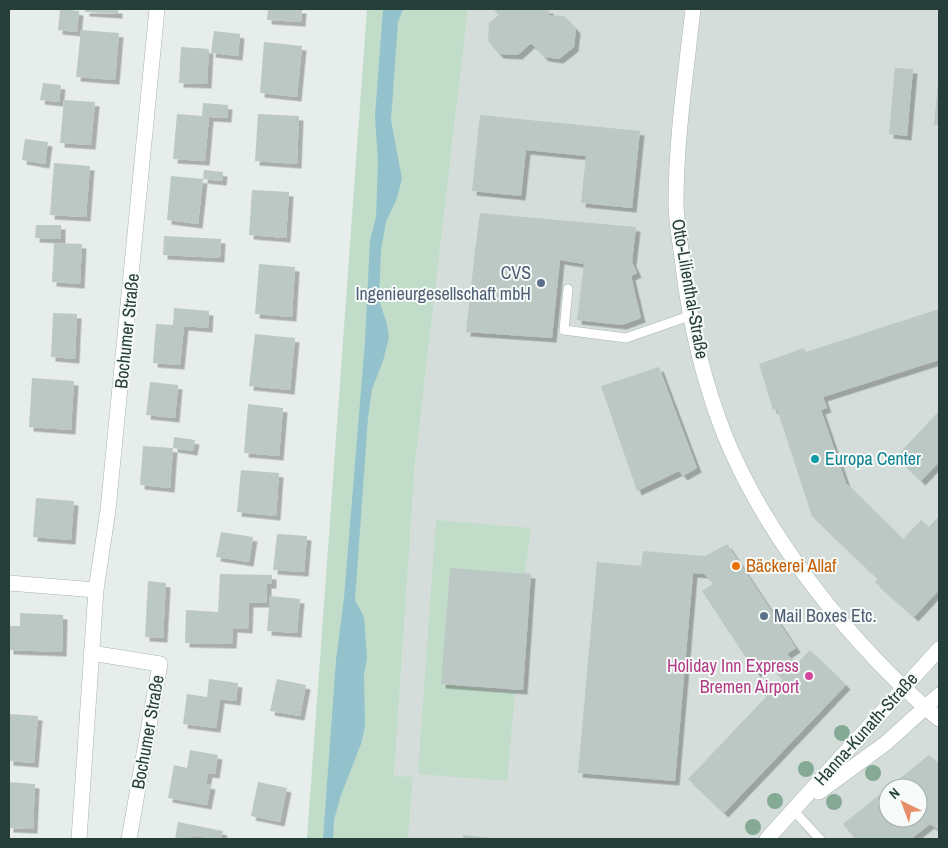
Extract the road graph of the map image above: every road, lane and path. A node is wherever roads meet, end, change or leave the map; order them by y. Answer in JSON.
{"nodes":[{"id":1,"x":157,"y":9,"type":"edge"},
{"id":2,"x":693,"y":9,"type":"edge"},
{"id":3,"x":568,"y":289,"type":"dead end"},
{"id":4,"x":692,"y":314,"type":"junction"},
{"id":5,"x":9,"y":582,"type":"edge"},
{"id":6,"x":96,"y":590,"type":"junction"},
{"id":7,"x":939,"y":649,"type":"edge"},
{"id":8,"x":91,"y":653,"type":"junction"},
{"id":9,"x":903,"y":688,"type":"junction"},
{"id":10,"x":939,"y":695,"type":"edge"},
{"id":11,"x":925,"y":707,"type":"junction"},
{"id":12,"x":939,"y":719,"type":"edge"},
{"id":13,"x":794,"y":810,"type":"junction"},
{"id":14,"x":79,"y":839,"type":"edge"},
{"id":15,"x":130,"y":839,"type":"edge"},
{"id":16,"x":767,"y":839,"type":"edge"},
{"id":17,"x":820,"y":839,"type":"edge"}],
"edges":[{"from":1,"to":6,"type":"street","name":"Bochumer Straße"},
{"from":2,"to":4,"type":"street","name":"Otto-Lilienthal-Straße"},
{"from":3,"to":4,"type":"lane"},
{"from":4,"to":9,"type":"street","name":"Otto-Lilienthal-Straße"},
{"from":5,"to":6,"type":"street"},
{"from":6,"to":8,"type":"street","name":"Bochumer Straße"},
{"from":7,"to":9,"type":"street","name":"Hanna-Kunath-Straße"},
{"from":8,"to":14,"type":"street","name":"Bochumer Straße"},
{"from":8,"to":15,"type":"street","name":"Bochumer Straße"},
{"from":9,"to":11,"type":"street","name":"Otto-Lilienthal-Straße"},
{"from":9,"to":13,"type":"street","name":"Hanna-Kunath-Straße"},
{"from":10,"to":11,"type":"street","name":"Hanna-Kunath-Straße"},
{"from":11,"to":12,"type":"street","name":"Otto-Lilienthal-Straße"},
{"from":11,"to":13,"type":"street","name":"Hanna-Kunath-Straße"},
{"from":13,"to":16,"type":"street","name":"Hanna-Kunath-Straße"},
{"from":13,"to":17,"type":"lane"}]}
